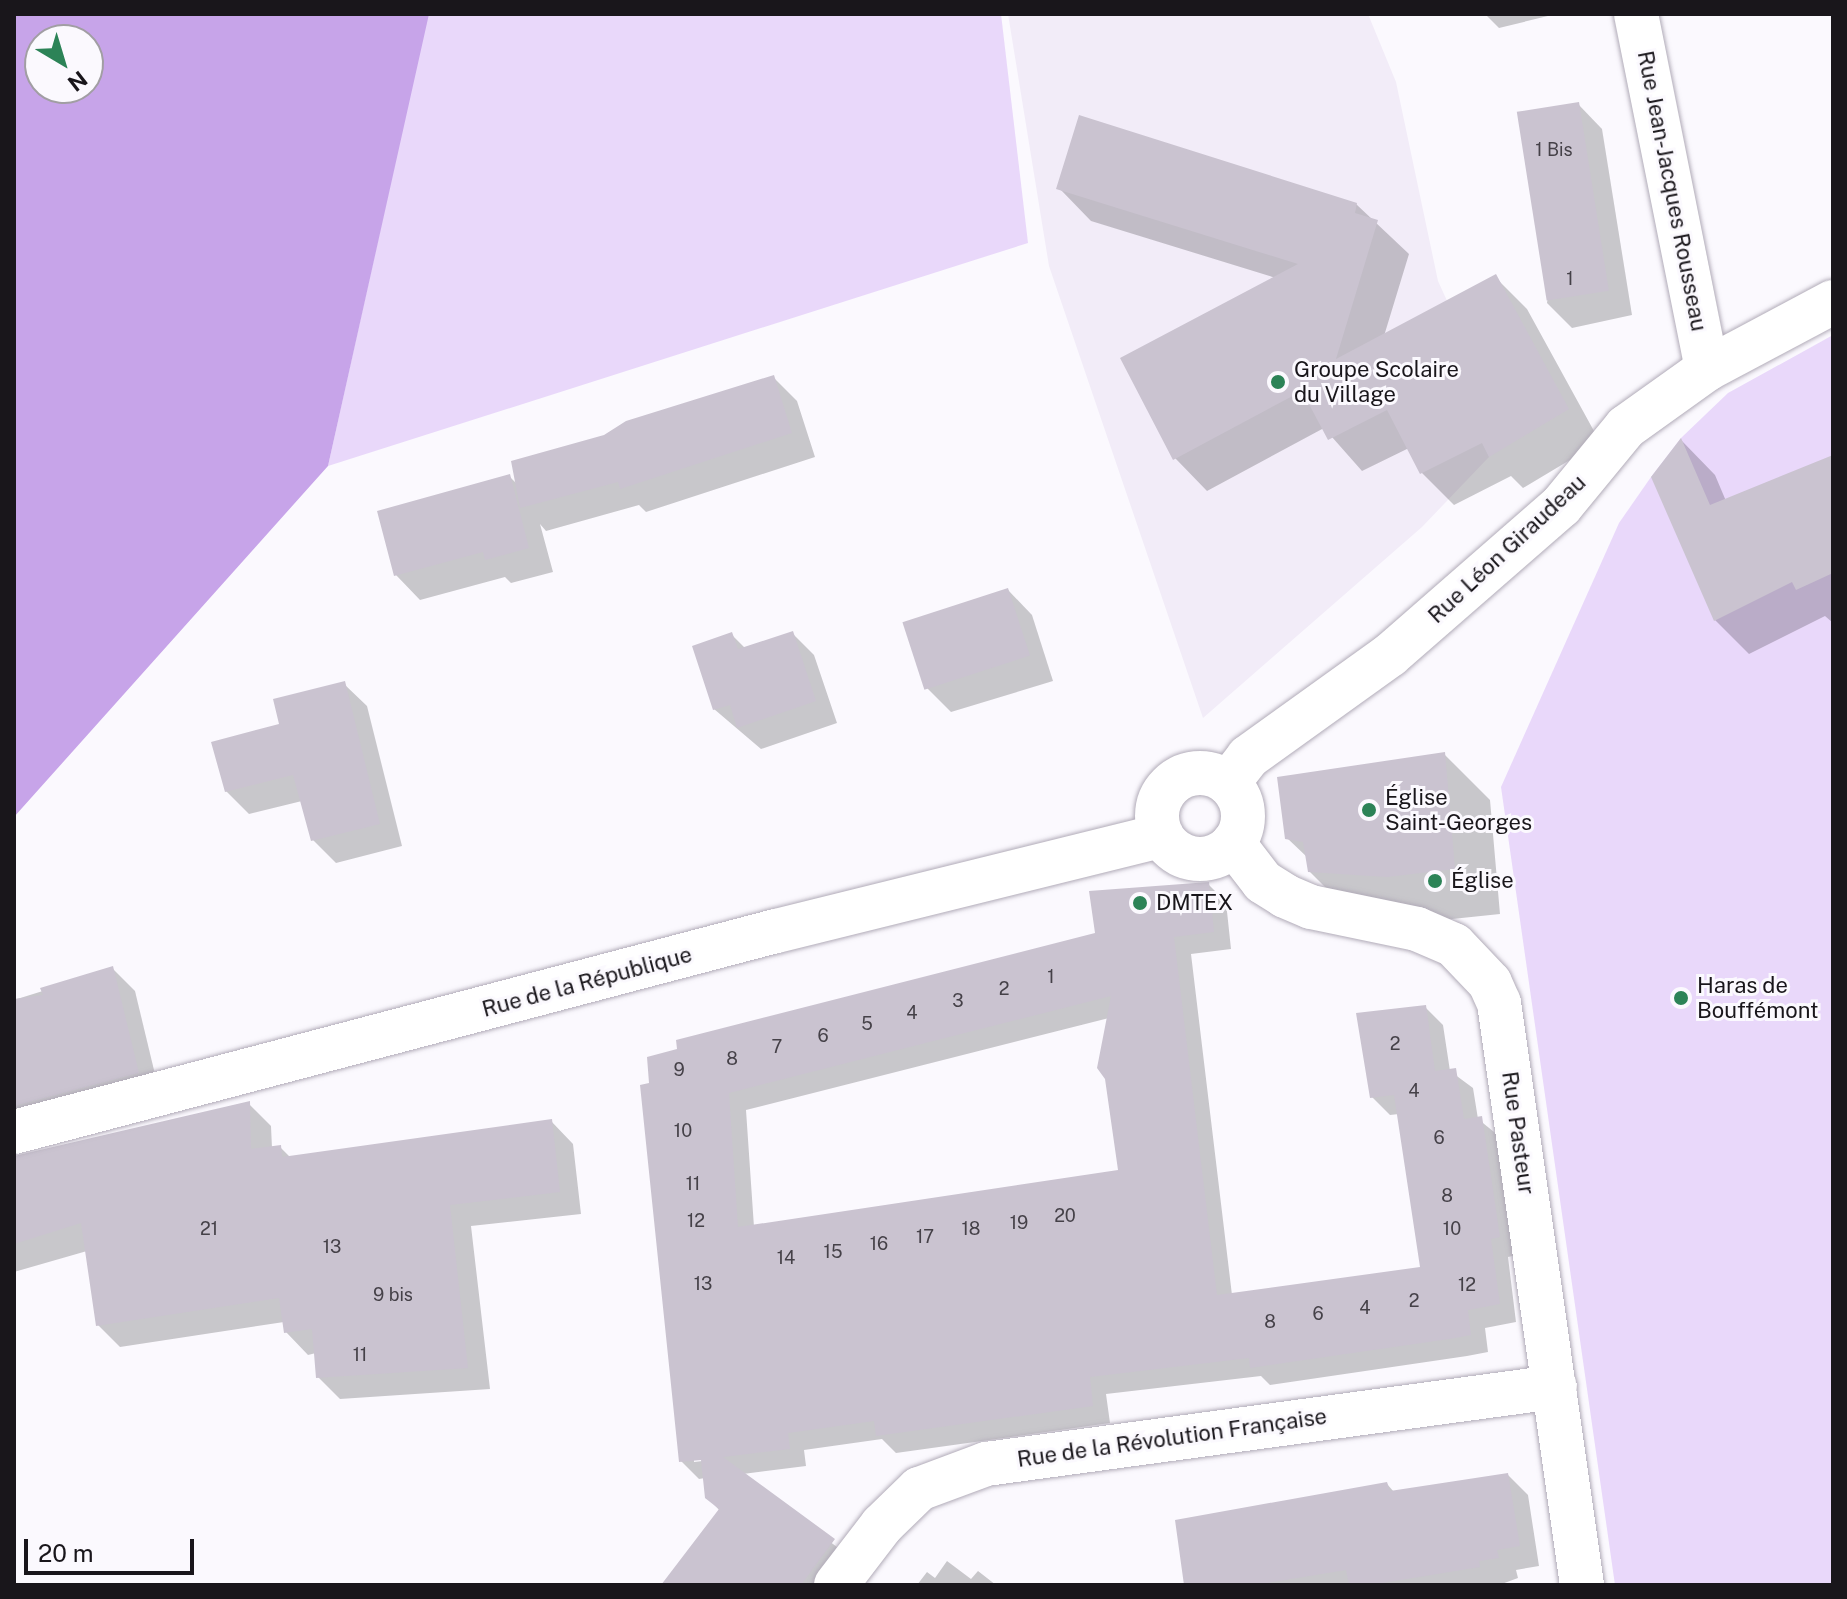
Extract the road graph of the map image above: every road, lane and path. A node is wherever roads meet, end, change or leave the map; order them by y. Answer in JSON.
{"nodes":[{"id":1,"x":1636,"y":14,"type":"edge"},
{"id":2,"x":1833,"y":302,"type":"edge"},
{"id":3,"x":1707,"y":369,"type":"junction"},
{"id":4,"x":1228,"y":783,"type":"junction"},
{"id":5,"x":1161,"y":836,"type":"junction"},
{"id":6,"x":1233,"y":843,"type":"junction"},
{"id":7,"x":14,"y":1132,"type":"edge"},
{"id":8,"x":1555,"y":1387,"type":"junction"},
{"id":9,"x":836,"y":1585,"type":"edge"},
{"id":10,"x":1582,"y":1585,"type":"edge"}],
"edges":[{"from":1,"to":3,"type":"street","name":"Rue Jean-Jacques Rousseau"},
{"from":2,"to":3,"type":"street","name":"Rue Léon Giraudeau"},
{"from":3,"to":4,"type":"street","name":"Rue Léon Giraudeau"},
{"from":4,"to":5,"type":"street"},
{"from":4,"to":6,"type":"street"},
{"from":5,"to":6,"type":"street"},
{"from":5,"to":7,"type":"street","name":"Rue de la République"},
{"from":6,"to":8,"type":"street","name":"Rue Pasteur"},
{"from":8,"to":9,"type":"street","name":"Rue de la Révolution Française"},
{"from":8,"to":10,"type":"street","name":"Rue Pasteur"}]}
